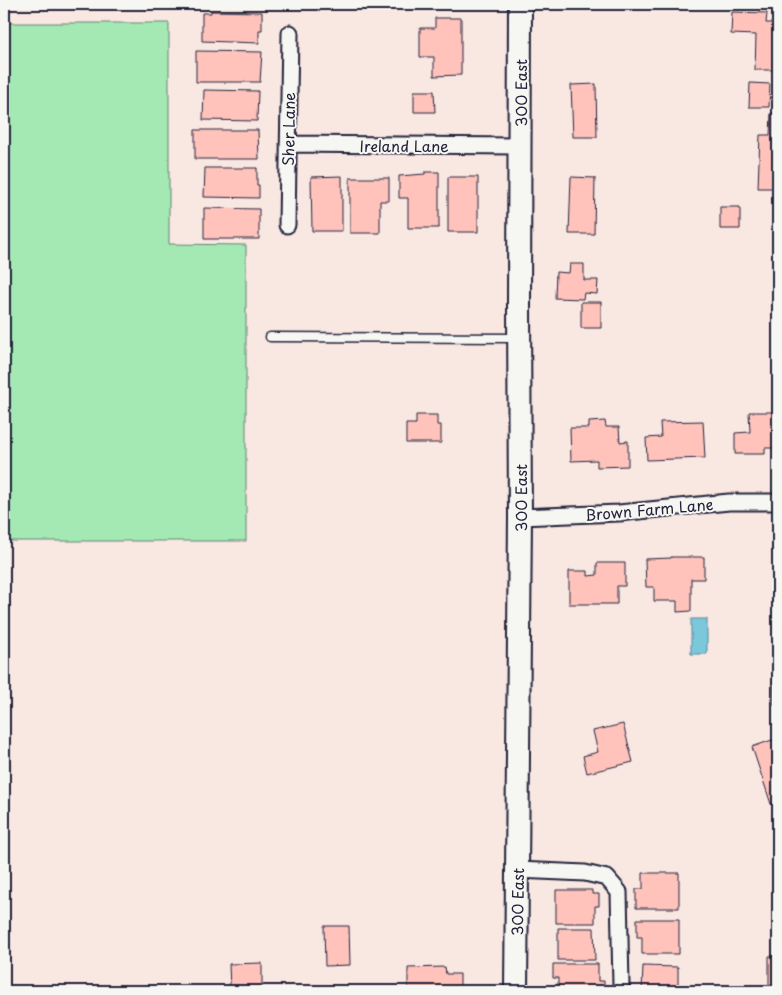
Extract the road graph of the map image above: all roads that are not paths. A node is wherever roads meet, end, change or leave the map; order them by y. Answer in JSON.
{"nodes":[{"id":1,"x":520,"y":4,"type":"edge"},
{"id":2,"x":290,"y":33,"type":"dead end"},
{"id":3,"x":288,"y":144,"type":"junction"},
{"id":4,"x":520,"y":146,"type":"junction"},
{"id":5,"x":287,"y":225,"type":"dead end"},
{"id":6,"x":270,"y":337,"type":"dead end"},
{"id":7,"x":519,"y":338,"type":"junction"},
{"id":8,"x":778,"y":502,"type":"edge"},
{"id":9,"x":520,"y":517,"type":"junction"},
{"id":10,"x":517,"y":870,"type":"junction"},
{"id":11,"x":621,"y":985,"type":"dead end"},
{"id":12,"x":516,"y":991,"type":"edge"}],
"edges":[{"from":1,"to":4,"type":"main road","name":"300 East"},
{"from":2,"to":3,"type":"street","name":"Sher Lane"},
{"from":3,"to":4,"type":"street","name":"Ireland Lane"},
{"from":3,"to":5,"type":"street","name":"Sher Lane"},
{"from":4,"to":7,"type":"main road","name":"300 East"},
{"from":6,"to":7,"type":"lane"},
{"from":7,"to":9,"type":"main road","name":"300 East"},
{"from":8,"to":9,"type":"street","name":"Brown Farm Lane"},
{"from":9,"to":10,"type":"main road","name":"300 East"},
{"from":10,"to":11,"type":"street"},
{"from":10,"to":12,"type":"main road","name":"300 East"}]}
